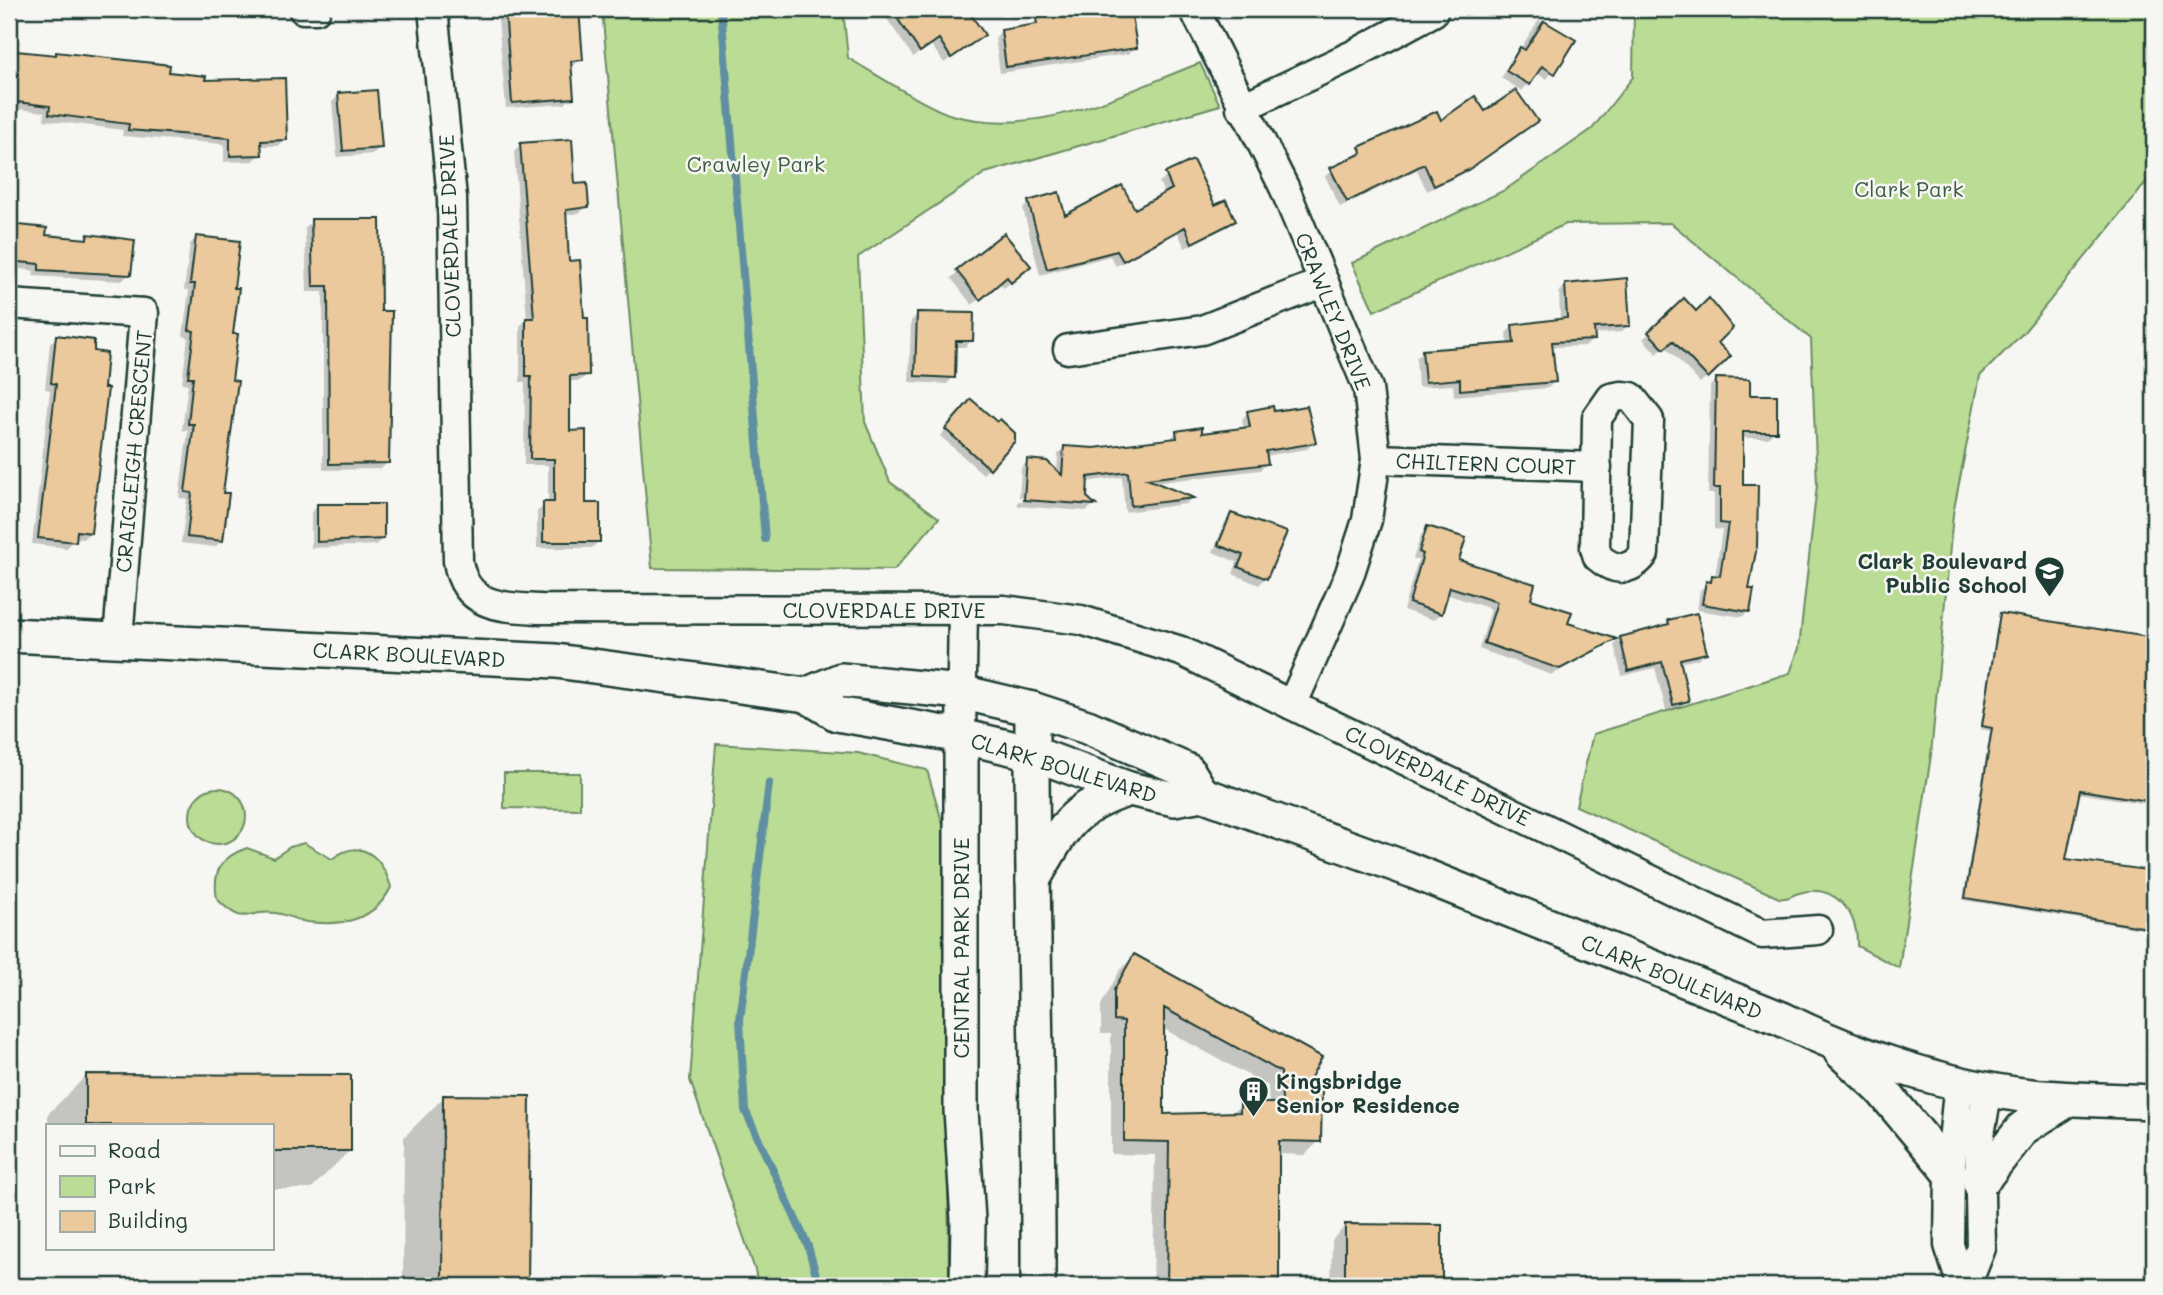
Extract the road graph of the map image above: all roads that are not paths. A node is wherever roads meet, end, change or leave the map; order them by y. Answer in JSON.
{"nodes":[{"id":1,"x":303,"y":9,"type":"edge"},
{"id":2,"x":316,"y":9,"type":"edge"},
{"id":3,"x":433,"y":9,"type":"edge"},
{"id":4,"x":1194,"y":9,"type":"edge"},
{"id":5,"x":1433,"y":12,"type":"dead end"},
{"id":6,"x":1241,"y":108,"type":"junction"},
{"id":7,"x":1324,"y":282,"type":"junction"},
{"id":8,"x":9,"y":304,"type":"edge"},
{"id":9,"x":1068,"y":349,"type":"dead end"},
{"id":10,"x":1376,"y":459,"type":"junction"},
{"id":11,"x":1597,"y":467,"type":"junction"},
{"id":12,"x":963,"y":609,"type":"junction"},
{"id":13,"x":9,"y":635,"type":"edge"},
{"id":14,"x":118,"y":639,"type":"junction"},
{"id":15,"x":961,"y":692,"type":"junction"},
{"id":16,"x":806,"y":695,"type":"junction"},
{"id":17,"x":1292,"y":705,"type":"junction"},
{"id":18,"x":1032,"y":709,"type":"junction"},
{"id":19,"x":961,"y":736,"type":"junction"},
{"id":20,"x":1032,"y":753,"type":"junction"},
{"id":21,"x":1129,"y":789,"type":"junction"},
{"id":22,"x":1202,"y":794,"type":"junction"},
{"id":23,"x":1032,"y":882,"type":"junction"},
{"id":24,"x":1818,"y":930,"type":"dead end"},
{"id":25,"x":1834,"y":1045,"type":"junction"},
{"id":26,"x":1973,"y":1085,"type":"junction"},
{"id":27,"x":2069,"y":1099,"type":"junction"},
{"id":28,"x":2154,"y":1102,"type":"edge"},
{"id":29,"x":1965,"y":1177,"type":"junction"},
{"id":30,"x":967,"y":1286,"type":"edge"},
{"id":31,"x":1038,"y":1286,"type":"edge"},
{"id":32,"x":1964,"y":1286,"type":"edge"}],
"edges":[{"from":1,"to":2,"type":"street"},
{"from":3,"to":12,"type":"street","name":"CLOVERDALE DRIVE"},
{"from":4,"to":6,"type":"street","name":"CRAWLEY DRIVE"},
{"from":5,"to":6,"type":"street"},
{"from":6,"to":7,"type":"street","name":"CRAWLEY DRIVE"},
{"from":7,"to":9,"type":"street"},
{"from":7,"to":10,"type":"street","name":"CRAWLEY DRIVE"},
{"from":8,"to":14,"type":"street","name":"CRAIGLEIGH CRESCENT"},
{"from":10,"to":11,"type":"street","name":"CHILTERN COURT"},
{"from":10,"to":17,"type":"street","name":"CRAWLEY DRIVE"},
{"from":11,"to":11,"type":"street","name":"CHILTERN COURT"},
{"from":12,"to":15,"type":"street","name":"CENTRAL PARK DRIVE"},
{"from":12,"to":17,"type":"street","name":"CLOVERDALE DRIVE"},
{"from":13,"to":14,"type":"street","name":"CLARK BOULEVARD"},
{"from":14,"to":16,"type":"street","name":"CLARK BOULEVARD"},
{"from":15,"to":16,"type":"street","name":"CLARK BOULEVARD"},
{"from":15,"to":18,"type":"street","name":"CLARK BOULEVARD"},
{"from":15,"to":19,"type":"street","name":"CENTRAL PARK DRIVE"},
{"from":16,"to":19,"type":"street","name":"CLARK BOULEVARD"},
{"from":17,"to":24,"type":"street","name":"CLOVERDALE DRIVE"},
{"from":18,"to":20,"type":"street"},
{"from":18,"to":22,"type":"street","name":"CLARK BOULEVARD"},
{"from":19,"to":20,"type":"street","name":"CLARK BOULEVARD"},
{"from":19,"to":30,"type":"street","name":"CENTRAL PARK DRIVE"},
{"from":20,"to":21,"type":"street","name":"CLARK BOULEVARD"},
{"from":20,"to":23,"type":"street"},
{"from":21,"to":22,"type":"street","name":"CLARK BOULEVARD"},
{"from":21,"to":23,"type":"street"},
{"from":22,"to":25,"type":"street","name":"CLARK BOULEVARD"},
{"from":23,"to":31,"type":"street"},
{"from":25,"to":26,"type":"street","name":"CLARK BOULEVARD"},
{"from":25,"to":29,"type":"street"},
{"from":26,"to":27,"type":"street","name":"CLARK BOULEVARD"},
{"from":26,"to":29,"type":"street"},
{"from":27,"to":28,"type":"street","name":"CLARK BOULEVARD"},
{"from":27,"to":29,"type":"street"},
{"from":29,"to":32,"type":"street"}]}
